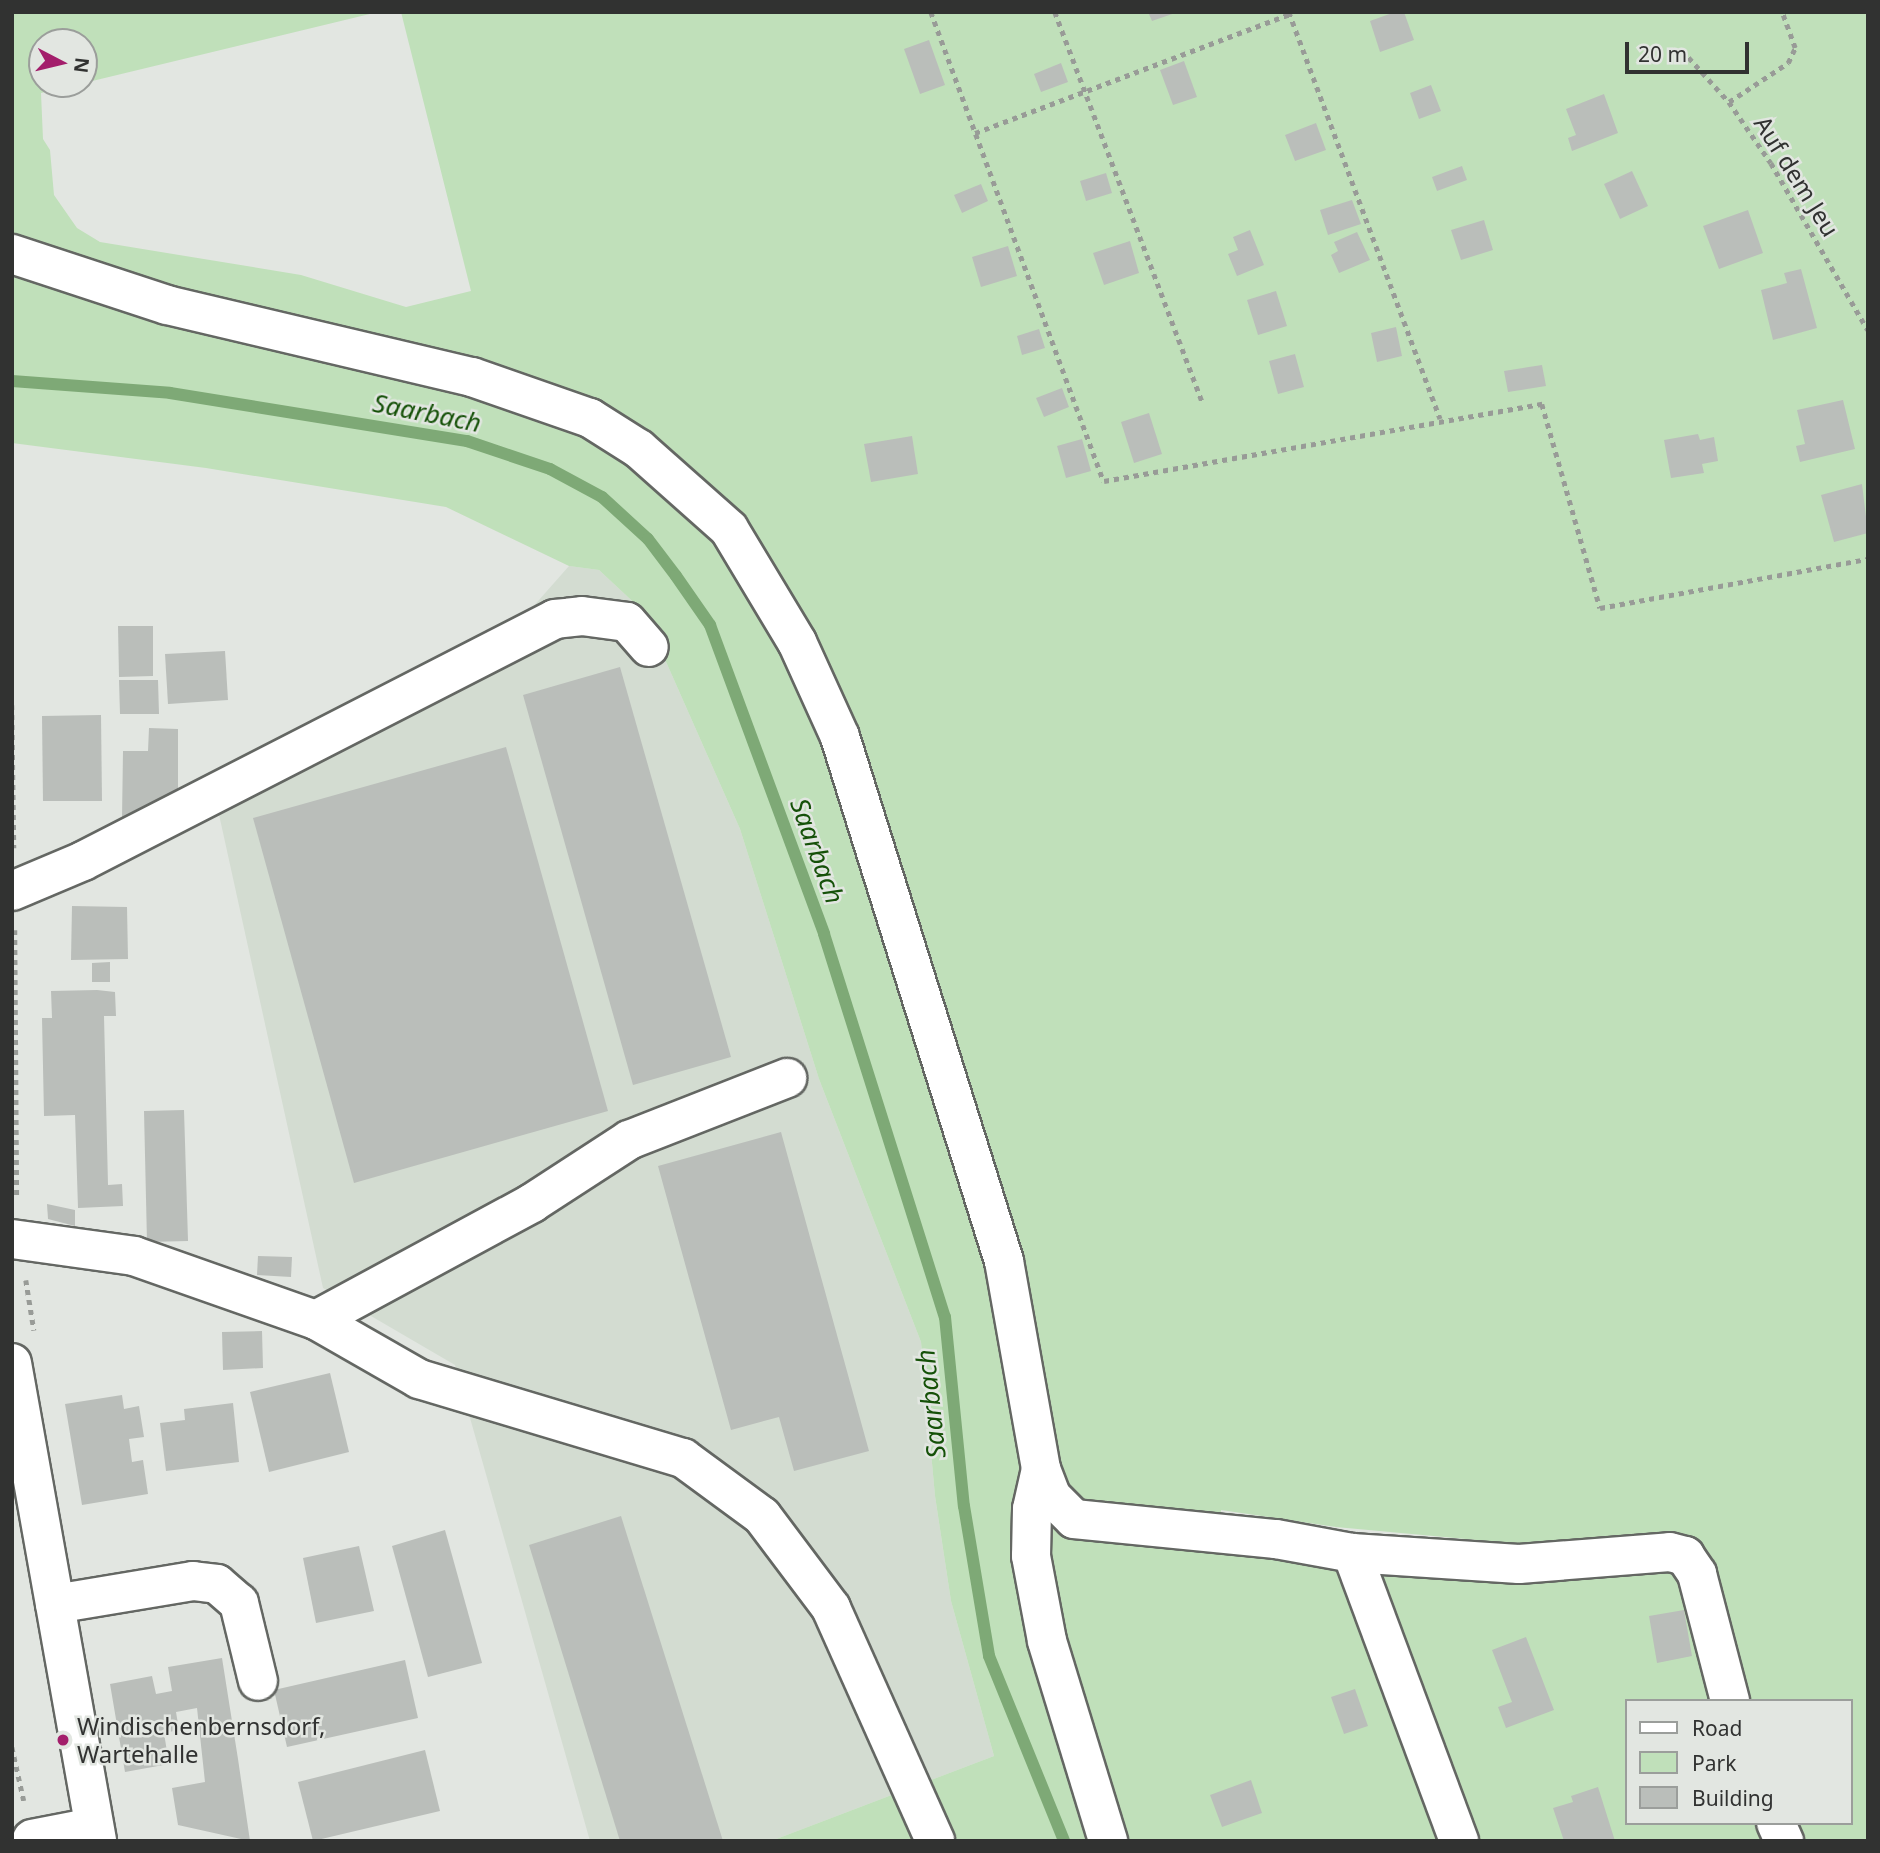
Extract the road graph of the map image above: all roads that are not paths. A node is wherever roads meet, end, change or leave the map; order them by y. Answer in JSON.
{"nodes":[{"id":1,"x":12,"y":254,"type":"edge"},
{"id":2,"x":649,"y":647,"type":"dead end"},
{"id":3,"x":12,"y":891,"type":"edge"},
{"id":4,"x":787,"y":1078,"type":"dead end"},
{"id":5,"x":12,"y":1238,"type":"edge"},
{"id":6,"x":316,"y":1320,"type":"junction"},
{"id":7,"x":12,"y":1363,"type":"edge"},
{"id":8,"x":1041,"y":1469,"type":"junction"},
{"id":9,"x":1352,"y":1553,"type":"junction"},
{"id":10,"x":55,"y":1604,"type":"junction"},
{"id":11,"x":258,"y":1681,"type":"dead end"},
{"id":12,"x":1729,"y":1699,"type":"edge"},
{"id":13,"x":1777,"y":1825,"type":"edge"},
{"id":14,"x":96,"y":1834,"type":"edge"},
{"id":15,"x":32,"y":1839,"type":"edge"},
{"id":16,"x":935,"y":1841,"type":"edge"},
{"id":17,"x":1108,"y":1841,"type":"edge"},
{"id":18,"x":1459,"y":1841,"type":"edge"},
{"id":19,"x":1784,"y":1841,"type":"edge"}],
"edges":[{"from":1,"to":8,"type":"main road"},
{"from":2,"to":3,"type":"main road"},
{"from":4,"to":6,"type":"main road"},
{"from":5,"to":6,"type":"main road"},
{"from":6,"to":16,"type":"main road"},
{"from":7,"to":10,"type":"main road"},
{"from":8,"to":9,"type":"main road"},
{"from":8,"to":17,"type":"main road"},
{"from":9,"to":12,"type":"main road"},
{"from":9,"to":18,"type":"main road"},
{"from":10,"to":11,"type":"main road"},
{"from":10,"to":14,"type":"main road"},
{"from":13,"to":19,"type":"main road"},
{"from":14,"to":15,"type":"main road"}]}
